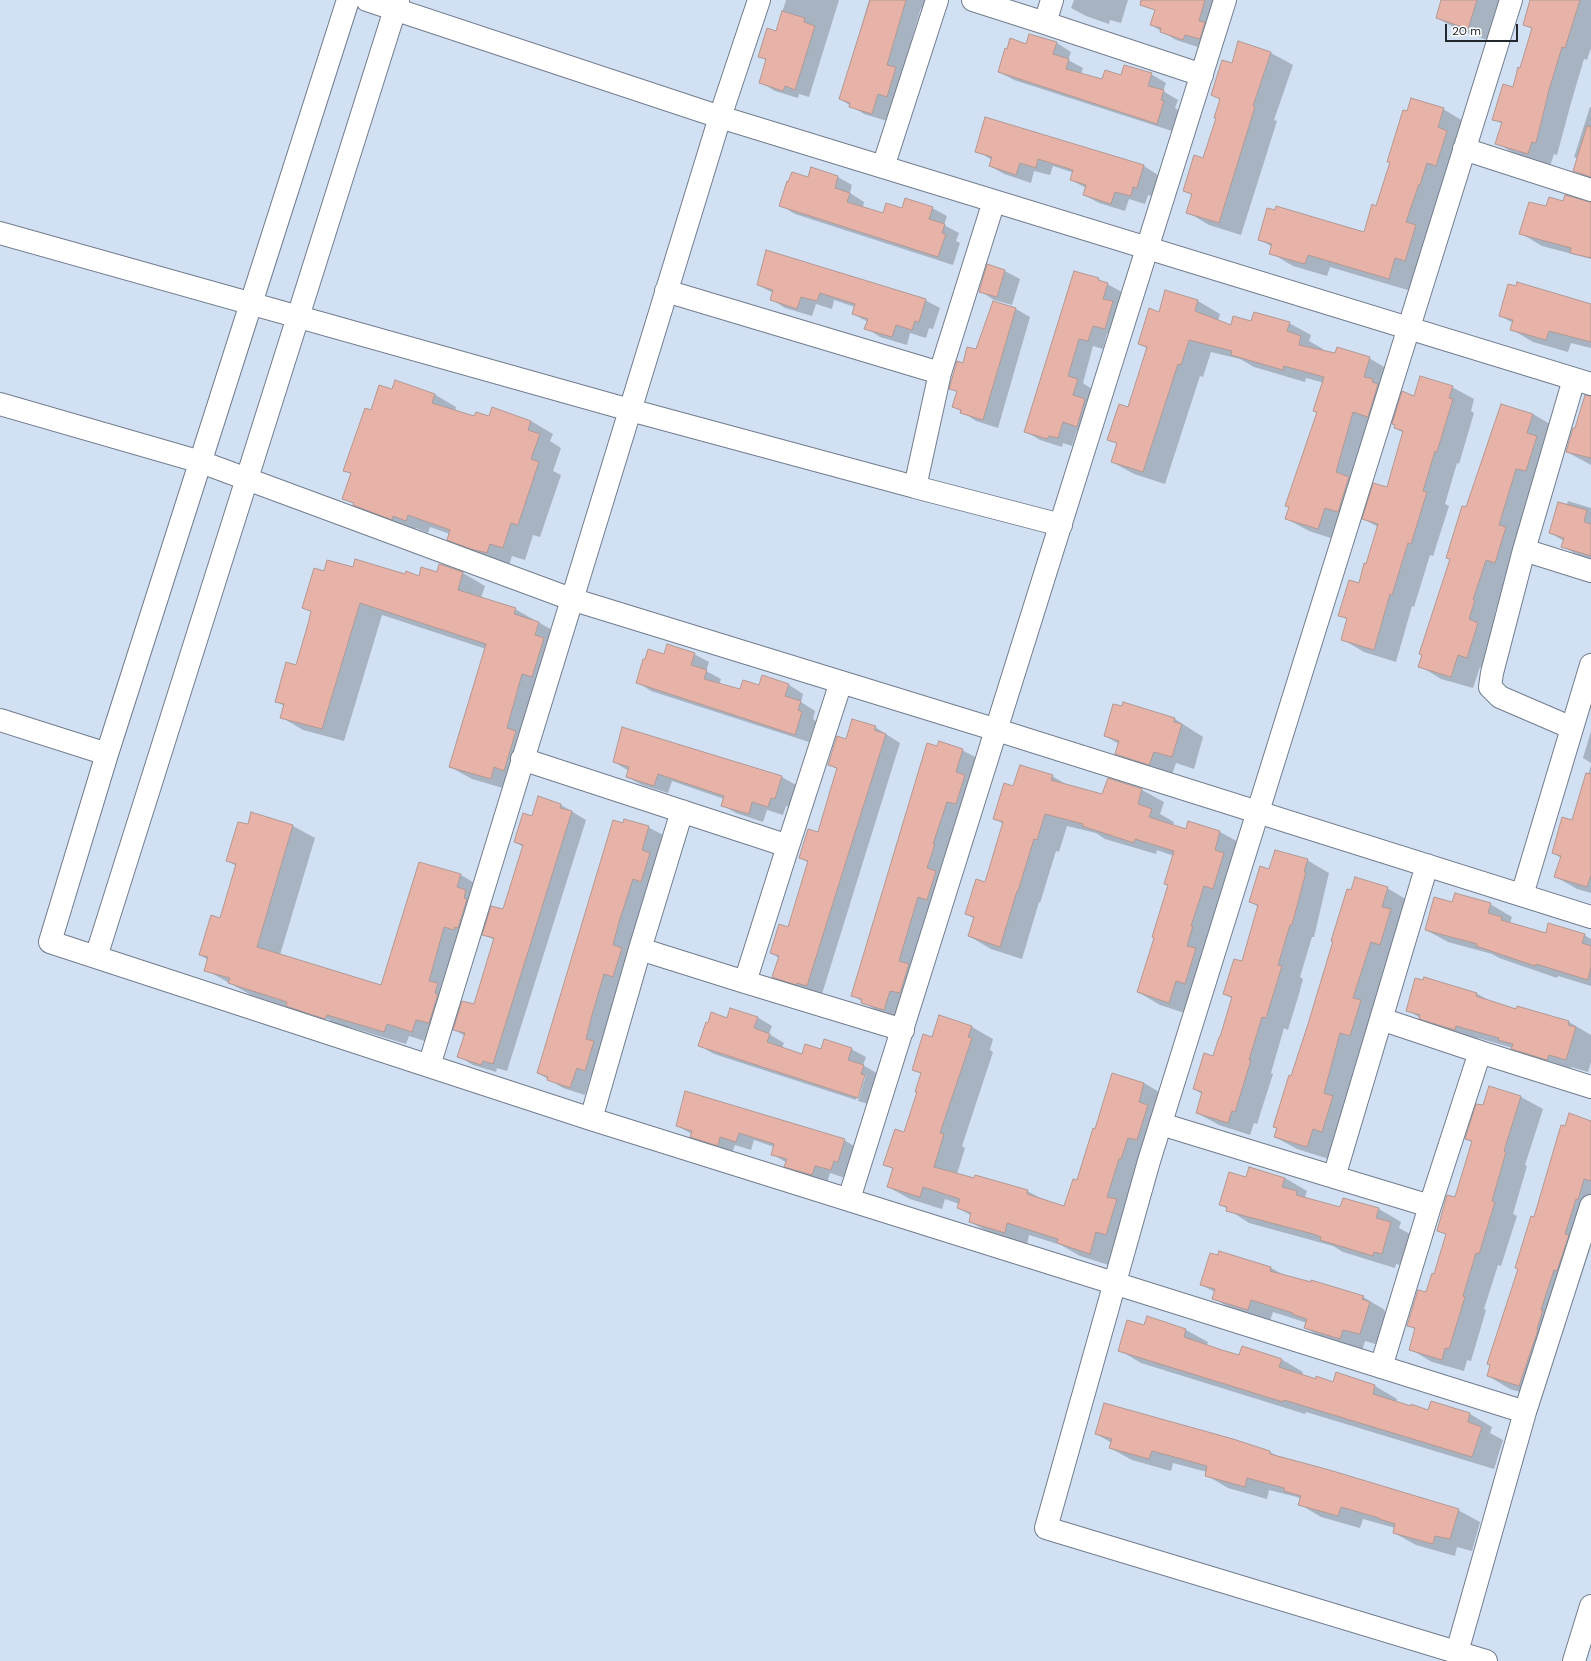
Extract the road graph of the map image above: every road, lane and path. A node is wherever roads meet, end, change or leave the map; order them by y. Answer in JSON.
{"nodes":[{"id":1,"x":348,"y":0,"type":"edge"},
{"id":2,"x":367,"y":0,"type":"edge"},
{"id":3,"x":759,"y":0,"type":"edge"},
{"id":4,"x":937,"y":0,"type":"edge"},
{"id":5,"x":973,"y":0,"type":"edge"},
{"id":6,"x":1052,"y":0,"type":"edge"},
{"id":7,"x":1225,"y":0,"type":"edge"},
{"id":8,"x":1510,"y":0,"type":"edge"},
{"id":9,"x":396,"y":5,"type":"edge"},
{"id":10,"x":1045,"y":23,"type":"junction"},
{"id":11,"x":1202,"y":74,"type":"junction"},
{"id":12,"x":720,"y":117,"type":"junction"},
{"id":13,"x":1464,"y":149,"type":"junction"},
{"id":14,"x":883,"y":167,"type":"junction"},
{"id":15,"x":1591,"y":190,"type":"edge"},
{"id":16,"x":994,"y":201,"type":"junction"},
{"id":17,"x":0,"y":233,"type":"edge"},
{"id":18,"x":1147,"y":248,"type":"junction"},
{"id":19,"x":666,"y":291,"type":"junction"},
{"id":20,"x":251,"y":303,"type":"junction"},
{"id":21,"x":298,"y":316,"type":"junction"},
{"id":22,"x":1408,"y":328,"type":"junction"},
{"id":23,"x":940,"y":373,"type":"junction"},
{"id":24,"x":1582,"y":382,"type":"edge"},
{"id":25,"x":0,"y":404,"type":"edge"},
{"id":26,"x":630,"y":410,"type":"junction"},
{"id":27,"x":201,"y":462,"type":"junction"},
{"id":28,"x":246,"y":479,"type":"junction"},
{"id":29,"x":915,"y":487,"type":"junction"},
{"id":30,"x":1061,"y":525,"type":"junction"},
{"id":31,"x":1524,"y":550,"type":"junction"},
{"id":32,"x":1591,"y":571,"type":"edge"},
{"id":33,"x":571,"y":599,"type":"junction"},
{"id":34,"x":1591,"y":665,"type":"edge"},
{"id":35,"x":841,"y":682,"type":"junction"},
{"id":36,"x":0,"y":720,"type":"edge"},
{"id":37,"x":1572,"y":728,"type":"junction"},
{"id":38,"x":997,"y":730,"type":"junction"},
{"id":39,"x":107,"y":754,"type":"junction"},
{"id":40,"x":522,"y":759,"type":"junction"},
{"id":41,"x":682,"y":811,"type":"junction"},
{"id":42,"x":1258,"y":812,"type":"junction"},
{"id":43,"x":788,"y":846,"type":"junction"},
{"id":44,"x":1427,"y":865,"type":"junction"},
{"id":45,"x":1522,"y":895,"type":"junction"},
{"id":46,"x":1591,"y":917,"type":"edge"},
{"id":47,"x":640,"y":949,"type":"junction"},
{"id":48,"x":96,"y":957,"type":"junction"},
{"id":49,"x":746,"y":982,"type":"junction"},
{"id":50,"x":1381,"y":1019,"type":"junction"},
{"id":51,"x":903,"y":1030,"type":"junction"},
{"id":52,"x":1480,"y":1052,"type":"junction"},
{"id":53,"x":429,"y":1066,"type":"junction"},
{"id":54,"x":1591,"y":1088,"type":"edge"},
{"id":55,"x":591,"y":1119,"type":"junction"},
{"id":56,"x":1160,"y":1124,"type":"junction"},
{"id":57,"x":1334,"y":1177,"type":"junction"},
{"id":58,"x":849,"y":1199,"type":"junction"},
{"id":59,"x":1430,"y":1206,"type":"junction"},
{"id":60,"x":1591,"y":1206,"type":"edge"},
{"id":61,"x":1114,"y":1284,"type":"junction"},
{"id":62,"x":1381,"y":1367,"type":"junction"},
{"id":63,"x":1525,"y":1412,"type":"junction"},
{"id":64,"x":1591,"y":1606,"type":"edge"},
{"id":65,"x":1457,"y":1652,"type":"junction"},
{"id":66,"x":1486,"y":1661,"type":"edge"},
{"id":67,"x":1574,"y":1661,"type":"edge"}],
"edges":[{"from":1,"to":20,"type":"street"},
{"from":2,"to":9,"type":"street"},
{"from":3,"to":12,"type":"street"},
{"from":4,"to":14,"type":"street"},
{"from":5,"to":10,"type":"street"},
{"from":6,"to":10,"type":"street"},
{"from":7,"to":11,"type":"street"},
{"from":8,"to":13,"type":"street"},
{"from":9,"to":12,"type":"street"},
{"from":9,"to":21,"type":"street"},
{"from":10,"to":11,"type":"street"},
{"from":11,"to":18,"type":"street"},
{"from":12,"to":14,"type":"street"},
{"from":12,"to":19,"type":"street"},
{"from":13,"to":15,"type":"street"},
{"from":13,"to":22,"type":"street"},
{"from":14,"to":16,"type":"street"},
{"from":16,"to":18,"type":"street"},
{"from":16,"to":23,"type":"street"},
{"from":17,"to":20,"type":"street"},
{"from":18,"to":22,"type":"street"},
{"from":18,"to":30,"type":"street"},
{"from":19,"to":23,"type":"street"},
{"from":19,"to":26,"type":"street"},
{"from":20,"to":21,"type":"street"},
{"from":20,"to":27,"type":"street"},
{"from":21,"to":26,"type":"street"},
{"from":21,"to":28,"type":"street"},
{"from":22,"to":24,"type":"street"},
{"from":22,"to":42,"type":"street"},
{"from":23,"to":29,"type":"street"},
{"from":24,"to":31,"type":"street"},
{"from":25,"to":27,"type":"street"},
{"from":26,"to":29,"type":"street"},
{"from":26,"to":33,"type":"street"},
{"from":27,"to":28,"type":"street"},
{"from":27,"to":39,"type":"street"},
{"from":28,"to":33,"type":"street"},
{"from":28,"to":48,"type":"street"},
{"from":29,"to":30,"type":"street"},
{"from":30,"to":38,"type":"street"},
{"from":31,"to":32,"type":"street"},
{"from":31,"to":37,"type":"street"},
{"from":33,"to":35,"type":"street"},
{"from":33,"to":40,"type":"street"},
{"from":34,"to":37,"type":"street"},
{"from":35,"to":38,"type":"street"},
{"from":35,"to":43,"type":"street"},
{"from":36,"to":39,"type":"street"},
{"from":37,"to":45,"type":"street"},
{"from":38,"to":42,"type":"street"},
{"from":38,"to":51,"type":"street"},
{"from":39,"to":48,"type":"street"},
{"from":40,"to":41,"type":"street"},
{"from":40,"to":53,"type":"street"},
{"from":41,"to":43,"type":"street"},
{"from":41,"to":47,"type":"street"},
{"from":42,"to":44,"type":"street"},
{"from":42,"to":56,"type":"street"},
{"from":43,"to":49,"type":"street"},
{"from":44,"to":45,"type":"street"},
{"from":44,"to":50,"type":"street"},
{"from":45,"to":46,"type":"street"},
{"from":47,"to":49,"type":"street"},
{"from":47,"to":55,"type":"street"},
{"from":48,"to":53,"type":"street"},
{"from":49,"to":51,"type":"street"},
{"from":50,"to":52,"type":"street"},
{"from":50,"to":57,"type":"street"},
{"from":51,"to":58,"type":"street"},
{"from":52,"to":54,"type":"street"},
{"from":52,"to":59,"type":"street"},
{"from":53,"to":55,"type":"street"},
{"from":55,"to":58,"type":"street"},
{"from":56,"to":57,"type":"street"},
{"from":56,"to":61,"type":"street"},
{"from":57,"to":59,"type":"street"},
{"from":58,"to":61,"type":"street"},
{"from":59,"to":62,"type":"street"},
{"from":60,"to":63,"type":"street"},
{"from":61,"to":62,"type":"street"},
{"from":61,"to":65,"type":"street"},
{"from":62,"to":63,"type":"street"},
{"from":63,"to":65,"type":"street"},
{"from":64,"to":67,"type":"street"},
{"from":65,"to":66,"type":"street"}]}
